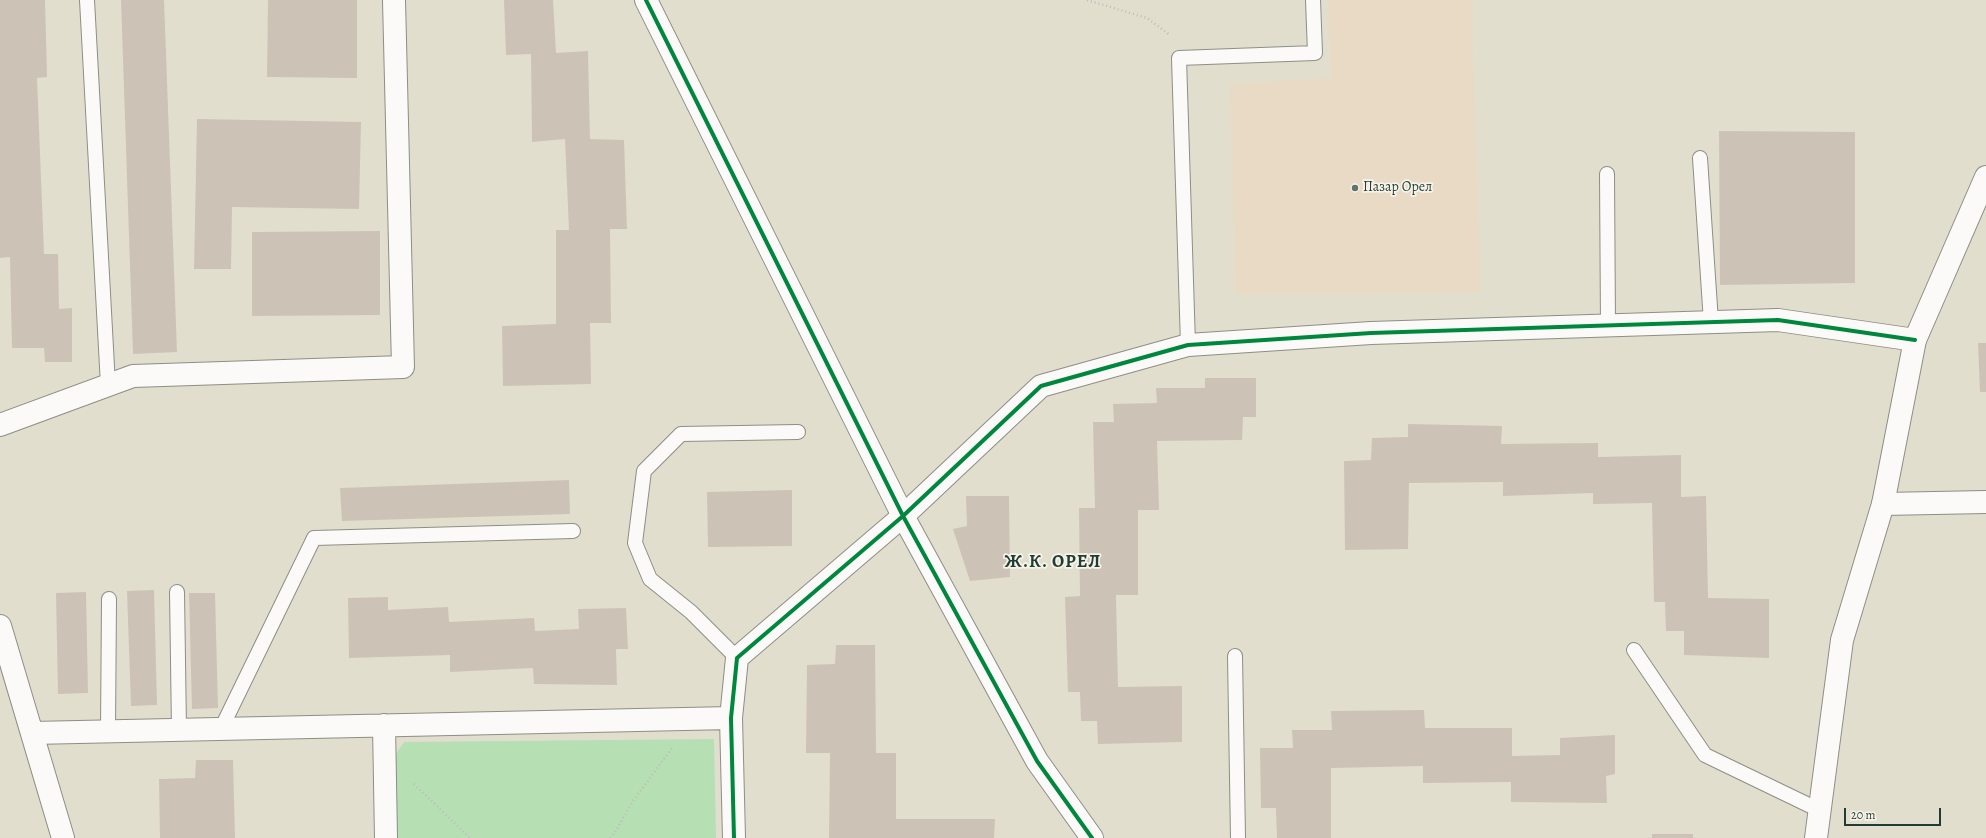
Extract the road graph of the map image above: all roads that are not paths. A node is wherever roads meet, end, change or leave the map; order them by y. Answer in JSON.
{"nodes":[{"id":1,"x":87,"y":0,"type":"edge"},
{"id":2,"x":394,"y":0,"type":"edge"},
{"id":3,"x":646,"y":0,"type":"edge"},
{"id":4,"x":1313,"y":0,"type":"edge"},
{"id":5,"x":1700,"y":158,"type":"dead end"},
{"id":6,"x":1606,"y":174,"type":"dead end"},
{"id":7,"x":1986,"y":177,"type":"edge"},
{"id":8,"x":1711,"y":322,"type":"junction"},
{"id":9,"x":1608,"y":326,"type":"junction"},
{"id":10,"x":1915,"y":340,"type":"junction"},
{"id":11,"x":1188,"y":345,"type":"junction"},
{"id":12,"x":108,"y":385,"type":"junction"},
{"id":13,"x":0,"y":425,"type":"edge"},
{"id":14,"x":798,"y":432,"type":"dead end"},
{"id":15,"x":1986,"y":502,"type":"edge"},
{"id":16,"x":1883,"y":504,"type":"junction"},
{"id":17,"x":903,"y":516,"type":"junction"},
{"id":18,"x":573,"y":531,"type":"dead end"},
{"id":19,"x":177,"y":592,"type":"dead end"},
{"id":20,"x":109,"y":599,"type":"dead end"},
{"id":21,"x":0,"y":626,"type":"edge"},
{"id":22,"x":1634,"y":650,"type":"dead end"},
{"id":23,"x":1235,"y":656,"type":"dead end"},
{"id":24,"x":737,"y":658,"type":"junction"},
{"id":25,"x":731,"y":718,"type":"junction"},
{"id":26,"x":384,"y":725,"type":"junction"},
{"id":27,"x":221,"y":729,"type":"junction"},
{"id":28,"x":179,"y":730,"type":"junction"},
{"id":29,"x":108,"y":731,"type":"junction"},
{"id":30,"x":32,"y":733,"type":"junction"},
{"id":31,"x":1819,"y":810,"type":"junction"},
{"id":32,"x":63,"y":838,"type":"edge"},
{"id":33,"x":386,"y":838,"type":"edge"},
{"id":34,"x":734,"y":838,"type":"edge"},
{"id":35,"x":1092,"y":838,"type":"edge"},
{"id":36,"x":1238,"y":838,"type":"edge"},
{"id":37,"x":1816,"y":838,"type":"edge"}],
"edges":[{"from":1,"to":12,"type":"lane"},
{"from":2,"to":12,"type":"street"},
{"from":3,"to":17,"type":"street"},
{"from":4,"to":11,"type":"lane"},
{"from":5,"to":8,"type":"lane"},
{"from":6,"to":9,"type":"lane"},
{"from":7,"to":10,"type":"street"},
{"from":8,"to":9,"type":"street"},
{"from":8,"to":10,"type":"street"},
{"from":9,"to":11,"type":"street"},
{"from":10,"to":16,"type":"street"},
{"from":11,"to":17,"type":"street"},
{"from":12,"to":13,"type":"street"},
{"from":14,"to":24,"type":"lane"},
{"from":15,"to":16,"type":"street"},
{"from":16,"to":31,"type":"street"},
{"from":17,"to":24,"type":"street"},
{"from":17,"to":35,"type":"street"},
{"from":18,"to":27,"type":"lane"},
{"from":19,"to":28,"type":"lane"},
{"from":20,"to":29,"type":"lane"},
{"from":21,"to":30,"type":"street"},
{"from":22,"to":31,"type":"lane"},
{"from":23,"to":36,"type":"lane"},
{"from":24,"to":25,"type":"street"},
{"from":25,"to":26,"type":"street"},
{"from":25,"to":34,"type":"street"},
{"from":26,"to":27,"type":"street"},
{"from":26,"to":33,"type":"street"},
{"from":27,"to":28,"type":"street"},
{"from":28,"to":29,"type":"street"},
{"from":29,"to":30,"type":"street"},
{"from":30,"to":32,"type":"street"},
{"from":31,"to":37,"type":"street"}]}
